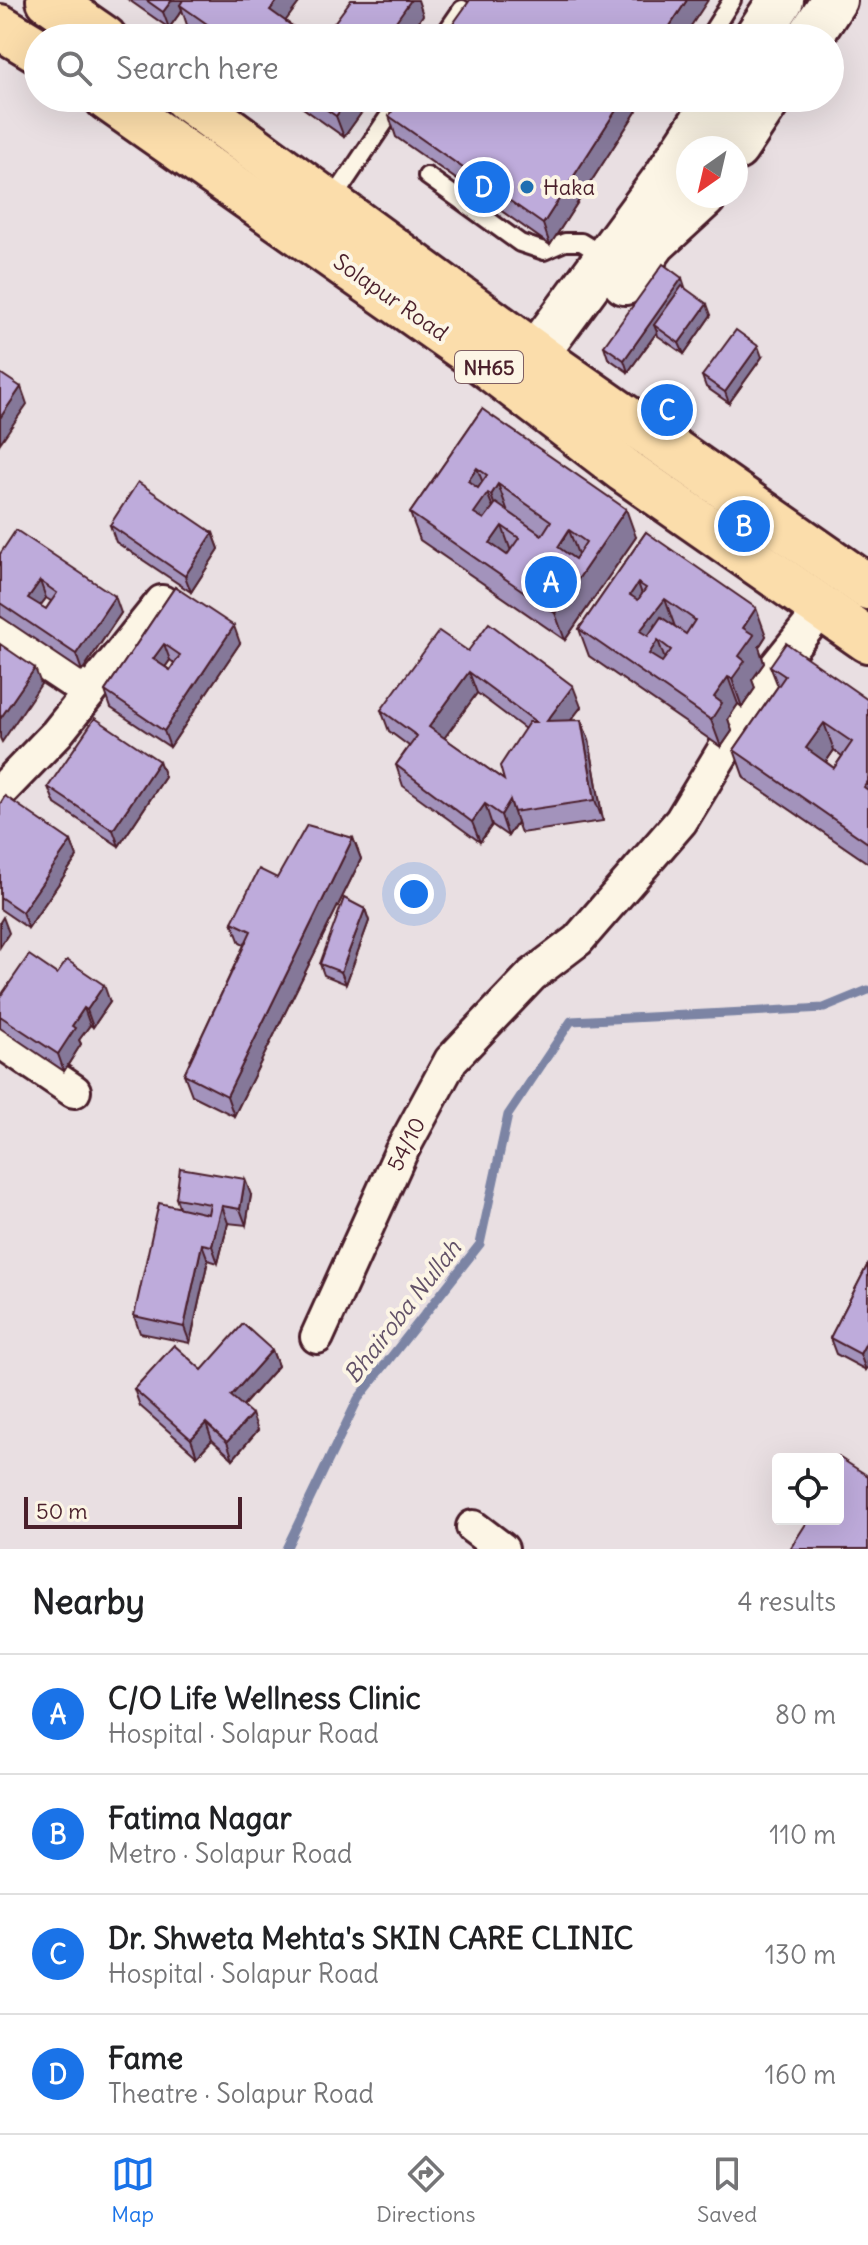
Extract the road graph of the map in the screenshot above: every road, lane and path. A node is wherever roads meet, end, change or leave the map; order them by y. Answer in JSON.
{"nodes":[{"id":1,"x":732,"y":0,"type":"edge"},
{"id":2,"x":780,"y":1,"type":"edge"},
{"id":3,"x":462,"y":9,"type":"edge"},
{"id":4,"x":820,"y":22,"type":"edge"},
{"id":5,"x":452,"y":24,"type":"edge"},
{"id":6,"x":717,"y":24,"type":"edge"},
{"id":7,"x":765,"y":24,"type":"edge"},
{"id":8,"x":0,"y":27,"type":"edge"},
{"id":9,"x":24,"y":42,"type":"edge"},
{"id":10,"x":127,"y":112,"type":"edge"},
{"id":11,"x":205,"y":112,"type":"edge"},
{"id":12,"x":392,"y":112,"type":"edge"},
{"id":13,"x":709,"y":112,"type":"edge"},
{"id":14,"x":760,"y":112,"type":"edge"},
{"id":15,"x":744,"y":136,"type":"edge"},
{"id":16,"x":427,"y":176,"type":"dead end"},
{"id":17,"x":330,"y":203,"type":"junction"},
{"id":18,"x":691,"y":208,"type":"edge"},
{"id":19,"x":607,"y":257,"type":"junction"},
{"id":20,"x":547,"y":362,"type":"junction"},
{"id":21,"x":868,"y":587,"type":"edge"},
{"id":22,"x":162,"y":602,"type":"edge"},
{"id":23,"x":823,"y":608,"type":"junction"},
{"id":24,"x":0,"y":634,"type":"edge"},
{"id":25,"x":868,"y":640,"type":"edge"},
{"id":26,"x":89,"y":693,"type":"junction"},
{"id":27,"x":6,"y":774,"type":"edge"},
{"id":28,"x":0,"y":1041,"type":"edge"},
{"id":29,"x":74,"y":1091,"type":"dead end"},
{"id":30,"x":317,"y":1337,"type":"dead end"},
{"id":31,"x":473,"y":1527,"type":"dead end"},
{"id":32,"x":502,"y":1549,"type":"edge"}],
"edges":[{"from":1,"to":6,"type":"lane"},
{"from":2,"to":4,"type":"main road"},
{"from":2,"to":7,"type":"main road"},
{"from":3,"to":5,"type":"lane"},
{"from":8,"to":9,"type":"highway"},
{"from":10,"to":23,"type":"highway","name":"Solapur Road","number":"NH65"},
{"from":11,"to":17,"type":"highway","name":"Solapur Road","number":"NH65"},
{"from":12,"to":17,"type":"lane"},
{"from":13,"to":19,"type":"main road"},
{"from":14,"to":15,"type":"main road"},
{"from":16,"to":19,"type":"lane"},
{"from":17,"to":20,"type":"highway","name":"Solapur Road","number":"NH65"},
{"from":18,"to":20,"type":"main road"},
{"from":19,"to":20,"type":"main road"},
{"from":20,"to":21,"type":"highway","name":"Solapur Road","number":"NH65"},
{"from":22,"to":26,"type":"street"},
{"from":23,"to":25,"type":"highway","name":"Solapur Road","number":"NH65"},
{"from":23,"to":30,"type":"street","name":"54/10"},
{"from":24,"to":26,"type":"street"},
{"from":26,"to":27,"type":"street"},
{"from":28,"to":29,"type":"street"},
{"from":31,"to":32,"type":"street"}]}
